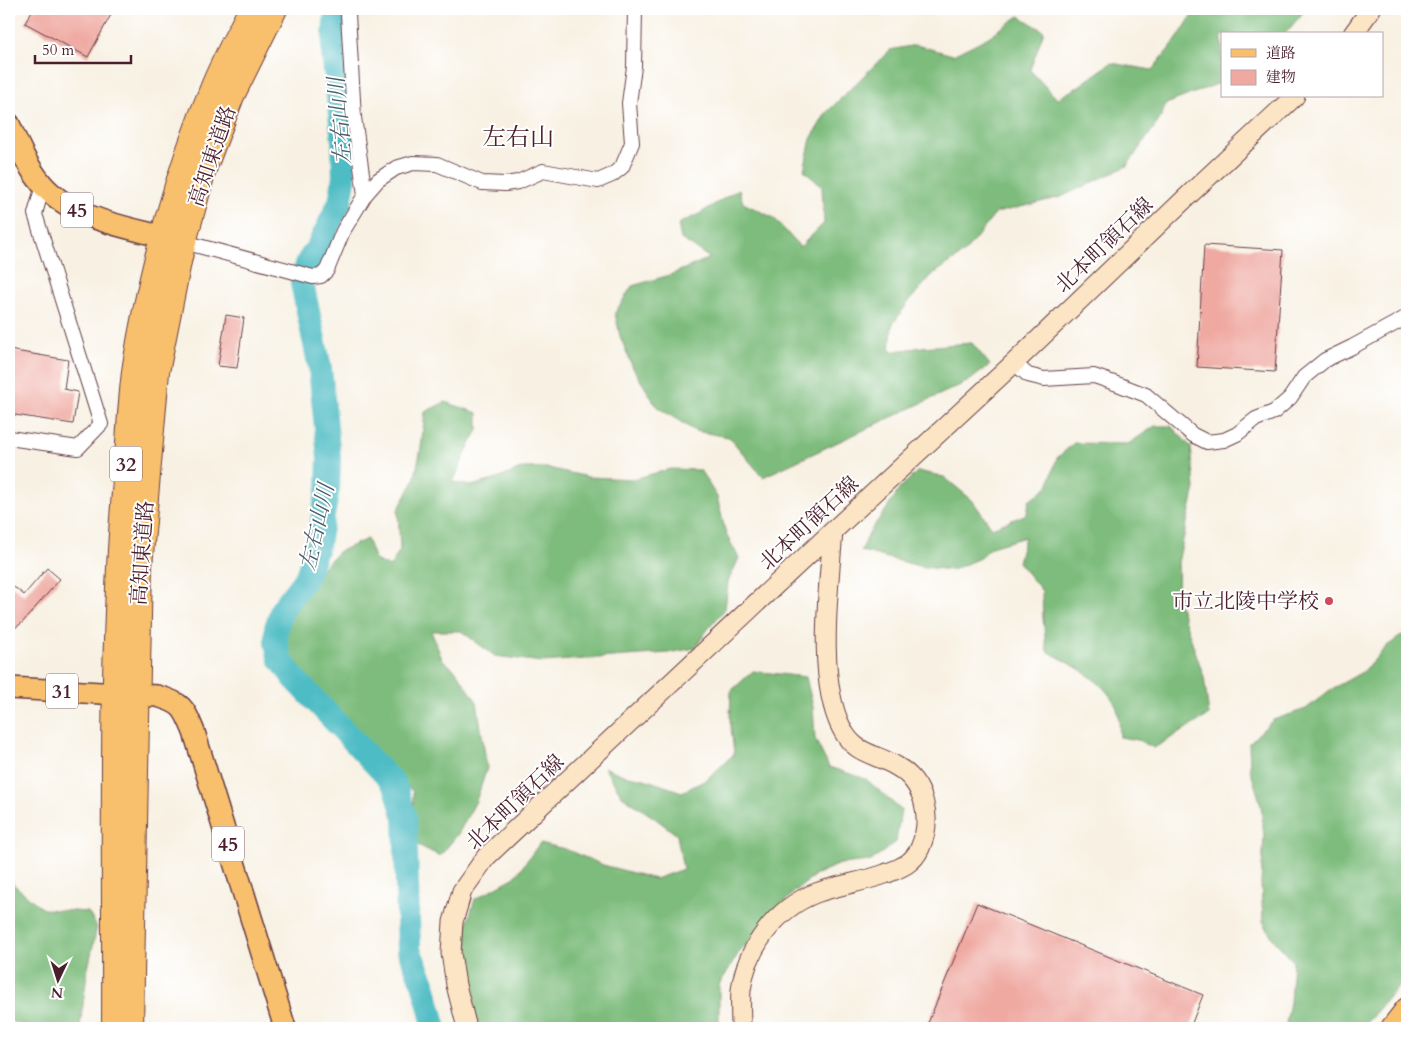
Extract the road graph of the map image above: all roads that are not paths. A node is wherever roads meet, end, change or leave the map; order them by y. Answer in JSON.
{"nodes":[{"id":1,"x":251,"y":9,"type":"edge"},
{"id":2,"x":275,"y":9,"type":"edge"},
{"id":3,"x":349,"y":9,"type":"edge"},
{"id":4,"x":635,"y":9,"type":"edge"},
{"id":5,"x":1371,"y":9,"type":"edge"},
{"id":6,"x":1354,"y":32,"type":"edge"},
{"id":7,"x":1293,"y":98,"type":"edge"},
{"id":8,"x":9,"y":124,"type":"edge"},
{"id":9,"x":43,"y":185,"type":"junction"},
{"id":10,"x":365,"y":195,"type":"junction"},
{"id":11,"x":174,"y":239,"type":"junction"},
{"id":12,"x":1407,"y":317,"type":"edge"},
{"id":13,"x":1014,"y":363,"type":"junction"},
{"id":14,"x":9,"y":438,"type":"edge"},
{"id":15,"x":833,"y":531,"type":"junction"},
{"id":16,"x":9,"y":688,"type":"edge"},
{"id":17,"x":126,"y":695,"type":"junction"},
{"id":18,"x":1407,"y":1010,"type":"edge"},
{"id":19,"x":114,"y":1028,"type":"edge"},
{"id":20,"x":131,"y":1028,"type":"edge"},
{"id":21,"x":284,"y":1028,"type":"edge"},
{"id":22,"x":467,"y":1028,"type":"edge"},
{"id":23,"x":742,"y":1028,"type":"edge"},
{"id":24,"x":1393,"y":1028,"type":"edge"}],
"edges":[{"from":1,"to":11,"type":"highway","name":"高知東道路","number":"32"},
{"from":2,"to":11,"type":"highway","name":"高知東道路","number":"32"},
{"from":3,"to":10,"type":"street"},
{"from":4,"to":10,"type":"street"},
{"from":5,"to":6,"type":"main road"},
{"from":7,"to":13,"type":"main road","name":"北本町領石線"},
{"from":8,"to":9,"type":"main road","number":"45"},
{"from":9,"to":11,"type":"main road","number":"45"},
{"from":9,"to":14,"type":"street"},
{"from":10,"to":11,"type":"street"},
{"from":11,"to":17,"type":"highway","name":"高知東道路","number":"32"},
{"from":12,"to":13,"type":"street"},
{"from":13,"to":15,"type":"main road","name":"北本町領石線"},
{"from":15,"to":22,"type":"main road","name":"北本町領石線"},
{"from":15,"to":23,"type":"main road"},
{"from":16,"to":17,"type":"main road","number":"31"},
{"from":17,"to":19,"type":"highway","name":"高知東道路","number":"32"},
{"from":17,"to":20,"type":"highway","name":"高知東道路","number":"32"},
{"from":17,"to":21,"type":"main road","number":"45"},
{"from":18,"to":24,"type":"highway"}]}
